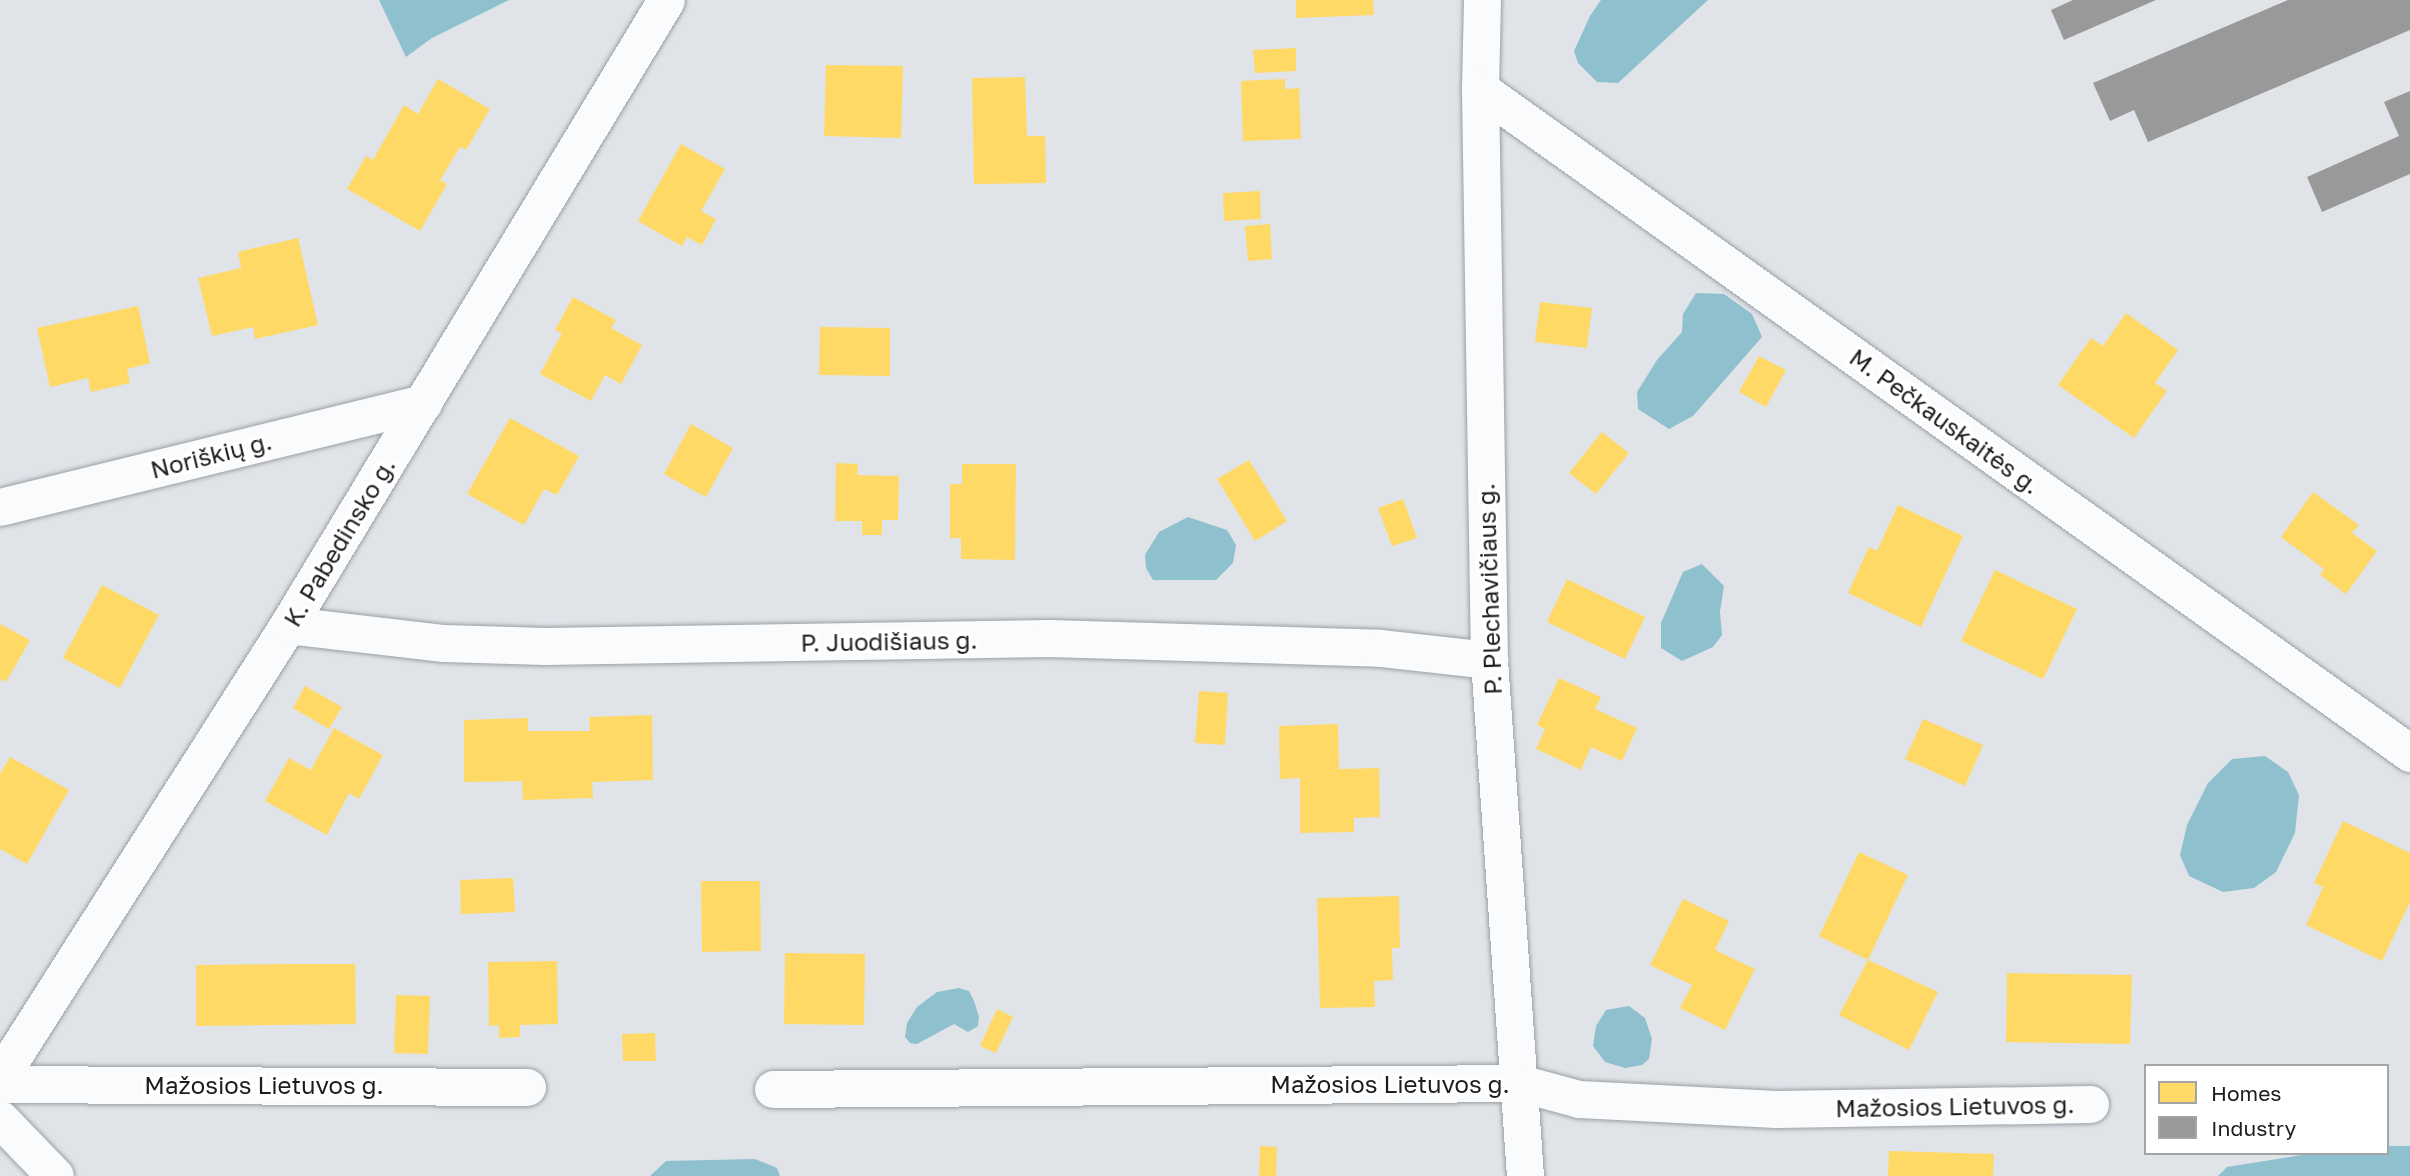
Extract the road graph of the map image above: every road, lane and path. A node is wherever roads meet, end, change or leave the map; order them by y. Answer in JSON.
{"nodes":[{"id":1,"x":666,"y":0,"type":"edge"},
{"id":2,"x":1482,"y":0,"type":"edge"},
{"id":3,"x":1480,"y":89,"type":"junction"},
{"id":4,"x":423,"y":403,"type":"junction"},
{"id":5,"x":0,"y":507,"type":"edge"},
{"id":6,"x":288,"y":625,"type":"junction"},
{"id":7,"x":1489,"y":660,"type":"junction"},
{"id":8,"x":2410,"y":753,"type":"edge"},
{"id":9,"x":0,"y":1077,"type":"edge"},
{"id":10,"x":1520,"y":1083,"type":"junction"},
{"id":11,"x":0,"y":1084,"type":"edge"},
{"id":12,"x":527,"y":1087,"type":"dead end"},
{"id":13,"x":773,"y":1089,"type":"dead end"},
{"id":14,"x":2090,"y":1104,"type":"dead end"},
{"id":15,"x":0,"y":1119,"type":"edge"},
{"id":16,"x":55,"y":1176,"type":"edge"},
{"id":17,"x":1525,"y":1176,"type":"edge"}],
"edges":[{"from":1,"to":4,"type":"street","name":"K. Pabedinsko g."},
{"from":2,"to":3,"type":"street","name":"P. Plechavičiaus g."},
{"from":3,"to":7,"type":"street","name":"P. Plechavičiaus g."},
{"from":3,"to":8,"type":"street","name":"M. Pečkauskaitės g."},
{"from":4,"to":5,"type":"street","name":"Noriškių g."},
{"from":4,"to":6,"type":"street","name":"K. Pabedinsko g."},
{"from":6,"to":7,"type":"street","name":"P. Juodišiaus g."},
{"from":6,"to":9,"type":"street","name":"K. Pabedinsko g."},
{"from":7,"to":10,"type":"street","name":"P. Plechavičiaus g."},
{"from":10,"to":13,"type":"street","name":"Mažosios Lietuvos g."},
{"from":10,"to":14,"type":"street","name":"Mažosios Lietuvos g."},
{"from":10,"to":17,"type":"street","name":"P. Plechavičiaus g."},
{"from":11,"to":12,"type":"street","name":"Mažosios Lietuvos g."},
{"from":15,"to":16,"type":"street"}]}
